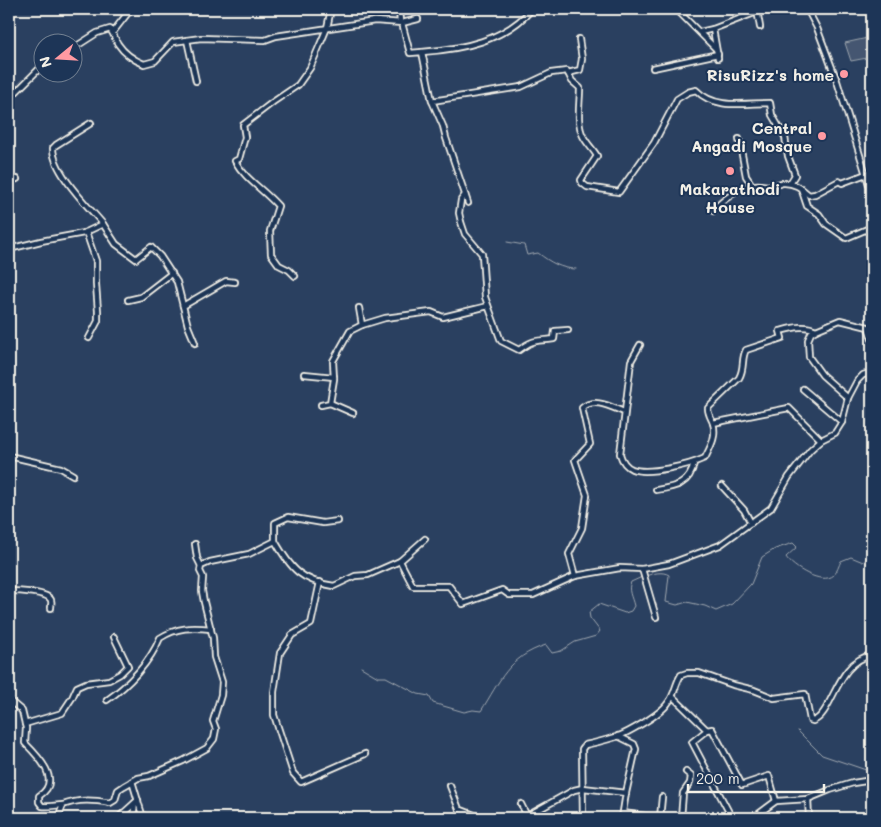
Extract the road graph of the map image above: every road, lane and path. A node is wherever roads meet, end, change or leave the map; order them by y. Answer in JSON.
{"nodes":[{"id":1,"x":131,"y":9,"type":"edge"},
{"id":2,"x":331,"y":9,"type":"edge"},
{"id":3,"x":399,"y":9,"type":"edge"},
{"id":4,"x":532,"y":9,"type":"edge"},
{"id":5,"x":676,"y":9,"type":"edge"},
{"id":6,"x":757,"y":9,"type":"edge"},
{"id":7,"x":807,"y":9,"type":"edge"},
{"id":8,"x":418,"y":19,"type":"dead end"},
{"id":9,"x":401,"y":23,"type":"junction"},
{"id":10,"x":760,"y":27,"type":"dead end"},
{"id":11,"x":327,"y":28,"type":"junction"},
{"id":12,"x":713,"y":29,"type":"junction"},
{"id":13,"x":113,"y":32,"type":"junction"},
{"id":14,"x":700,"y":32,"type":"junction"},
{"id":15,"x":579,"y":39,"type":"dead end"},
{"id":16,"x":187,"y":40,"type":"junction"},
{"id":17,"x":82,"y":43,"type":"edge"},
{"id":18,"x":422,"y":52,"type":"junction"},
{"id":19,"x":718,"y":54,"type":"junction"},
{"id":20,"x":653,"y":68,"type":"dead end"},
{"id":21,"x":568,"y":73,"type":"junction"},
{"id":22,"x":32,"y":76,"type":"edge"},
{"id":23,"x":196,"y":80,"type":"dead end"},
{"id":24,"x":9,"y":99,"type":"edge"},
{"id":25,"x":432,"y":101,"type":"junction"},
{"id":26,"x":91,"y":123,"type":"dead end"},
{"id":27,"x":739,"y":140,"type":"dead end"},
{"id":28,"x":866,"y":174,"type":"junction"},
{"id":29,"x":17,"y":179,"type":"dead end"},
{"id":30,"x":9,"y":182,"type":"edge"},
{"id":31,"x":790,"y":183,"type":"junction"},
{"id":32,"x":752,"y":185,"type":"junction"},
{"id":33,"x":800,"y":187,"type":"junction"},
{"id":34,"x":872,"y":194,"type":"edge"},
{"id":35,"x":465,"y":195,"type":"junction"},
{"id":36,"x":468,"y":203,"type":"dead end"},
{"id":37,"x":713,"y":211,"type":"dead end"},
{"id":38,"x":103,"y":224,"type":"junction"},
{"id":39,"x":872,"y":227,"type":"edge"},
{"id":40,"x":86,"y":232,"type":"junction"},
{"id":41,"x":9,"y":249,"type":"edge"},
{"id":42,"x":172,"y":273,"type":"junction"},
{"id":43,"x":295,"y":276,"type":"dead end"},
{"id":44,"x":235,"y":282,"type":"dead end"},
{"id":45,"x":128,"y":300,"type":"dead end"},
{"id":46,"x":183,"y":306,"type":"junction"},
{"id":47,"x":488,"y":306,"type":"junction"},
{"id":48,"x":359,"y":308,"type":"dead end"},
{"id":49,"x":362,"y":325,"type":"junction"},
{"id":50,"x":568,"y":330,"type":"dead end"},
{"id":51,"x":816,"y":330,"type":"junction"},
{"id":52,"x":89,"y":338,"type":"dead end"},
{"id":53,"x":872,"y":339,"type":"edge"},
{"id":54,"x":195,"y":343,"type":"dead end"},
{"id":55,"x":640,"y":346,"type":"dead end"},
{"id":56,"x":872,"y":372,"type":"edge"},
{"id":57,"x":304,"y":374,"type":"dead end"},
{"id":58,"x":334,"y":377,"type":"junction"},
{"id":59,"x":803,"y":389,"type":"dead end"},
{"id":60,"x":848,"y":398,"type":"junction"},
{"id":61,"x":330,"y":403,"type":"junction"},
{"id":62,"x":321,"y":405,"type":"dead end"},
{"id":63,"x":624,"y":412,"type":"junction"},
{"id":64,"x":353,"y":413,"type":"dead end"},
{"id":65,"x":842,"y":422,"type":"junction"},
{"id":66,"x":713,"y":423,"type":"junction"},
{"id":67,"x":822,"y":440,"type":"junction"},
{"id":68,"x":9,"y":456,"type":"edge"},
{"id":69,"x":694,"y":463,"type":"junction"},
{"id":70,"x":73,"y":475,"type":"dead end"},
{"id":71,"x":722,"y":486,"type":"dead end"},
{"id":72,"x":656,"y":490,"type":"dead end"},
{"id":73,"x":338,"y":522,"type":"dead end"},
{"id":74,"x":751,"y":523,"type":"junction"},
{"id":75,"x":425,"y":539,"type":"dead end"},
{"id":76,"x":275,"y":541,"type":"junction"},
{"id":77,"x":195,"y":544,"type":"dead end"},
{"id":78,"x":400,"y":561,"type":"junction"},
{"id":79,"x":201,"y":566,"type":"junction"},
{"id":80,"x":642,"y":571,"type":"junction"},
{"id":81,"x":575,"y":576,"type":"junction"},
{"id":82,"x":320,"y":582,"type":"junction"},
{"id":83,"x":9,"y":591,"type":"edge"},
{"id":84,"x":51,"y":608,"type":"dead end"},
{"id":85,"x":656,"y":617,"type":"dead end"},
{"id":86,"x":211,"y":629,"type":"junction"},
{"id":87,"x":114,"y":637,"type":"dead end"},
{"id":88,"x":872,"y":655,"type":"edge"},
{"id":89,"x":673,"y":697,"type":"junction"},
{"id":90,"x":9,"y":700,"type":"edge"},
{"id":91,"x":107,"y":700,"type":"dead end"},
{"id":92,"x":26,"y":724,"type":"junction"},
{"id":93,"x":707,"y":730,"type":"junction"},
{"id":94,"x":618,"y":736,"type":"junction"},
{"id":95,"x":365,"y":754,"type":"dead end"},
{"id":96,"x":686,"y":772,"type":"dead end"},
{"id":97,"x":872,"y":780,"type":"edge"},
{"id":98,"x":132,"y":781,"type":"junction"},
{"id":99,"x":450,"y":786,"type":"dead end"},
{"id":100,"x":583,"y":788,"type":"junction"},
{"id":101,"x":626,"y":793,"type":"junction"},
{"id":102,"x":662,"y":797,"type":"dead end"},
{"id":103,"x":808,"y":799,"type":"junction"},
{"id":104,"x":776,"y":801,"type":"junction"},
{"id":105,"x":136,"y":802,"type":"junction"},
{"id":106,"x":521,"y":804,"type":"dead end"},
{"id":107,"x":63,"y":805,"type":"junction"},
{"id":108,"x":623,"y":816,"type":"edge"},
{"id":109,"x":527,"y":817,"type":"edge"},
{"id":110,"x":58,"y":818,"type":"edge"},
{"id":111,"x":118,"y":818,"type":"edge"},
{"id":112,"x":133,"y":818,"type":"edge"},
{"id":113,"x":143,"y":818,"type":"edge"},
{"id":114,"x":482,"y":818,"type":"edge"},
{"id":115,"x":582,"y":818,"type":"edge"},
{"id":116,"x":681,"y":818,"type":"edge"},
{"id":117,"x":732,"y":818,"type":"edge"},
{"id":118,"x":753,"y":818,"type":"edge"},
{"id":119,"x":810,"y":818,"type":"edge"}],
"edges":[{"from":1,"to":13,"type":"street"},
{"from":2,"to":11,"type":"street"},
{"from":3,"to":9,"type":"street"},
{"from":4,"to":18,"type":"street"},
{"from":5,"to":14,"type":"street"},
{"from":6,"to":10,"type":"street"},
{"from":6,"to":12,"type":"street"},
{"from":7,"to":28,"type":"street"},
{"from":8,"to":9,"type":"street"},
{"from":9,"to":11,"type":"street"},
{"from":9,"to":18,"type":"street"},
{"from":11,"to":16,"type":"street"},
{"from":11,"to":43,"type":"street"},
{"from":12,"to":14,"type":"street"},
{"from":12,"to":19,"type":"street"},
{"from":13,"to":16,"type":"street"},
{"from":13,"to":17,"type":"street"},
{"from":14,"to":19,"type":"street"},
{"from":15,"to":21,"type":"street"},
{"from":16,"to":23,"type":"street"},
{"from":18,"to":25,"type":"street"},
{"from":19,"to":20,"type":"street"},
{"from":21,"to":25,"type":"street"},
{"from":21,"to":31,"type":"street"},
{"from":22,"to":24,"type":"street"},
{"from":25,"to":35,"type":"street"},
{"from":26,"to":38,"type":"street"},
{"from":27,"to":32,"type":"street"},
{"from":28,"to":33,"type":"street"},
{"from":28,"to":34,"type":"street"},
{"from":29,"to":30,"type":"street"},
{"from":31,"to":32,"type":"street"},
{"from":31,"to":33,"type":"street"},
{"from":32,"to":37,"type":"street"},
{"from":33,"to":39,"type":"street"},
{"from":35,"to":36,"type":"street"},
{"from":35,"to":47,"type":"street"},
{"from":38,"to":40,"type":"street"},
{"from":38,"to":42,"type":"street"},
{"from":40,"to":41,"type":"street"},
{"from":40,"to":52,"type":"street"},
{"from":42,"to":45,"type":"street"},
{"from":42,"to":46,"type":"street"},
{"from":44,"to":46,"type":"street"},
{"from":46,"to":54,"type":"street"},
{"from":47,"to":49,"type":"street"},
{"from":47,"to":50,"type":"street"},
{"from":48,"to":49,"type":"street"},
{"from":49,"to":58,"type":"street"},
{"from":51,"to":53,"type":"street"},
{"from":51,"to":60,"type":"street"},
{"from":51,"to":66,"type":"street"},
{"from":55,"to":63,"type":"street"},
{"from":56,"to":60,"type":"street"},
{"from":57,"to":58,"type":"street"},
{"from":58,"to":61,"type":"street"},
{"from":59,"to":65,"type":"street"},
{"from":60,"to":65,"type":"street"},
{"from":61,"to":62,"type":"street"},
{"from":61,"to":64,"type":"street"},
{"from":63,"to":69,"type":"street"},
{"from":63,"to":81,"type":"street"},
{"from":65,"to":67,"type":"street"},
{"from":66,"to":67,"type":"street"},
{"from":66,"to":69,"type":"street"},
{"from":67,"to":74,"type":"street"},
{"from":68,"to":70,"type":"street"},
{"from":69,"to":72,"type":"street"},
{"from":71,"to":74,"type":"street"},
{"from":73,"to":76,"type":"street"},
{"from":74,"to":80,"type":"street"},
{"from":75,"to":78,"type":"street"},
{"from":76,"to":79,"type":"street"},
{"from":76,"to":82,"type":"street"},
{"from":77,"to":79,"type":"street"},
{"from":78,"to":81,"type":"street"},
{"from":78,"to":82,"type":"street"},
{"from":79,"to":86,"type":"street"},
{"from":80,"to":81,"type":"street"},
{"from":80,"to":85,"type":"street"},
{"from":82,"to":95,"type":"street"},
{"from":83,"to":84,"type":"street"},
{"from":86,"to":91,"type":"street"},
{"from":86,"to":98,"type":"street"},
{"from":87,"to":92,"type":"street"},
{"from":88,"to":89,"type":"street"},
{"from":89,"to":93,"type":"street"},
{"from":89,"to":94,"type":"street"},
{"from":90,"to":92,"type":"street"},
{"from":92,"to":107,"type":"street"},
{"from":93,"to":104,"type":"street"},
{"from":93,"to":117,"type":"street"},
{"from":94,"to":100,"type":"street"},
{"from":94,"to":101,"type":"street"},
{"from":96,"to":116,"type":"street"},
{"from":97,"to":103,"type":"street"},
{"from":98,"to":105,"type":"street"},
{"from":98,"to":107,"type":"street"},
{"from":99,"to":114,"type":"street"},
{"from":100,"to":101,"type":"street"},
{"from":100,"to":109,"type":"street"},
{"from":100,"to":115,"type":"street"},
{"from":101,"to":108,"type":"street"},
{"from":102,"to":108,"type":"street"},
{"from":103,"to":104,"type":"street"},
{"from":103,"to":119,"type":"street"},
{"from":104,"to":118,"type":"street"},
{"from":105,"to":111,"type":"street"},
{"from":105,"to":112,"type":"street"},
{"from":105,"to":113,"type":"street"},
{"from":106,"to":109,"type":"street"},
{"from":107,"to":110,"type":"street"}]}
